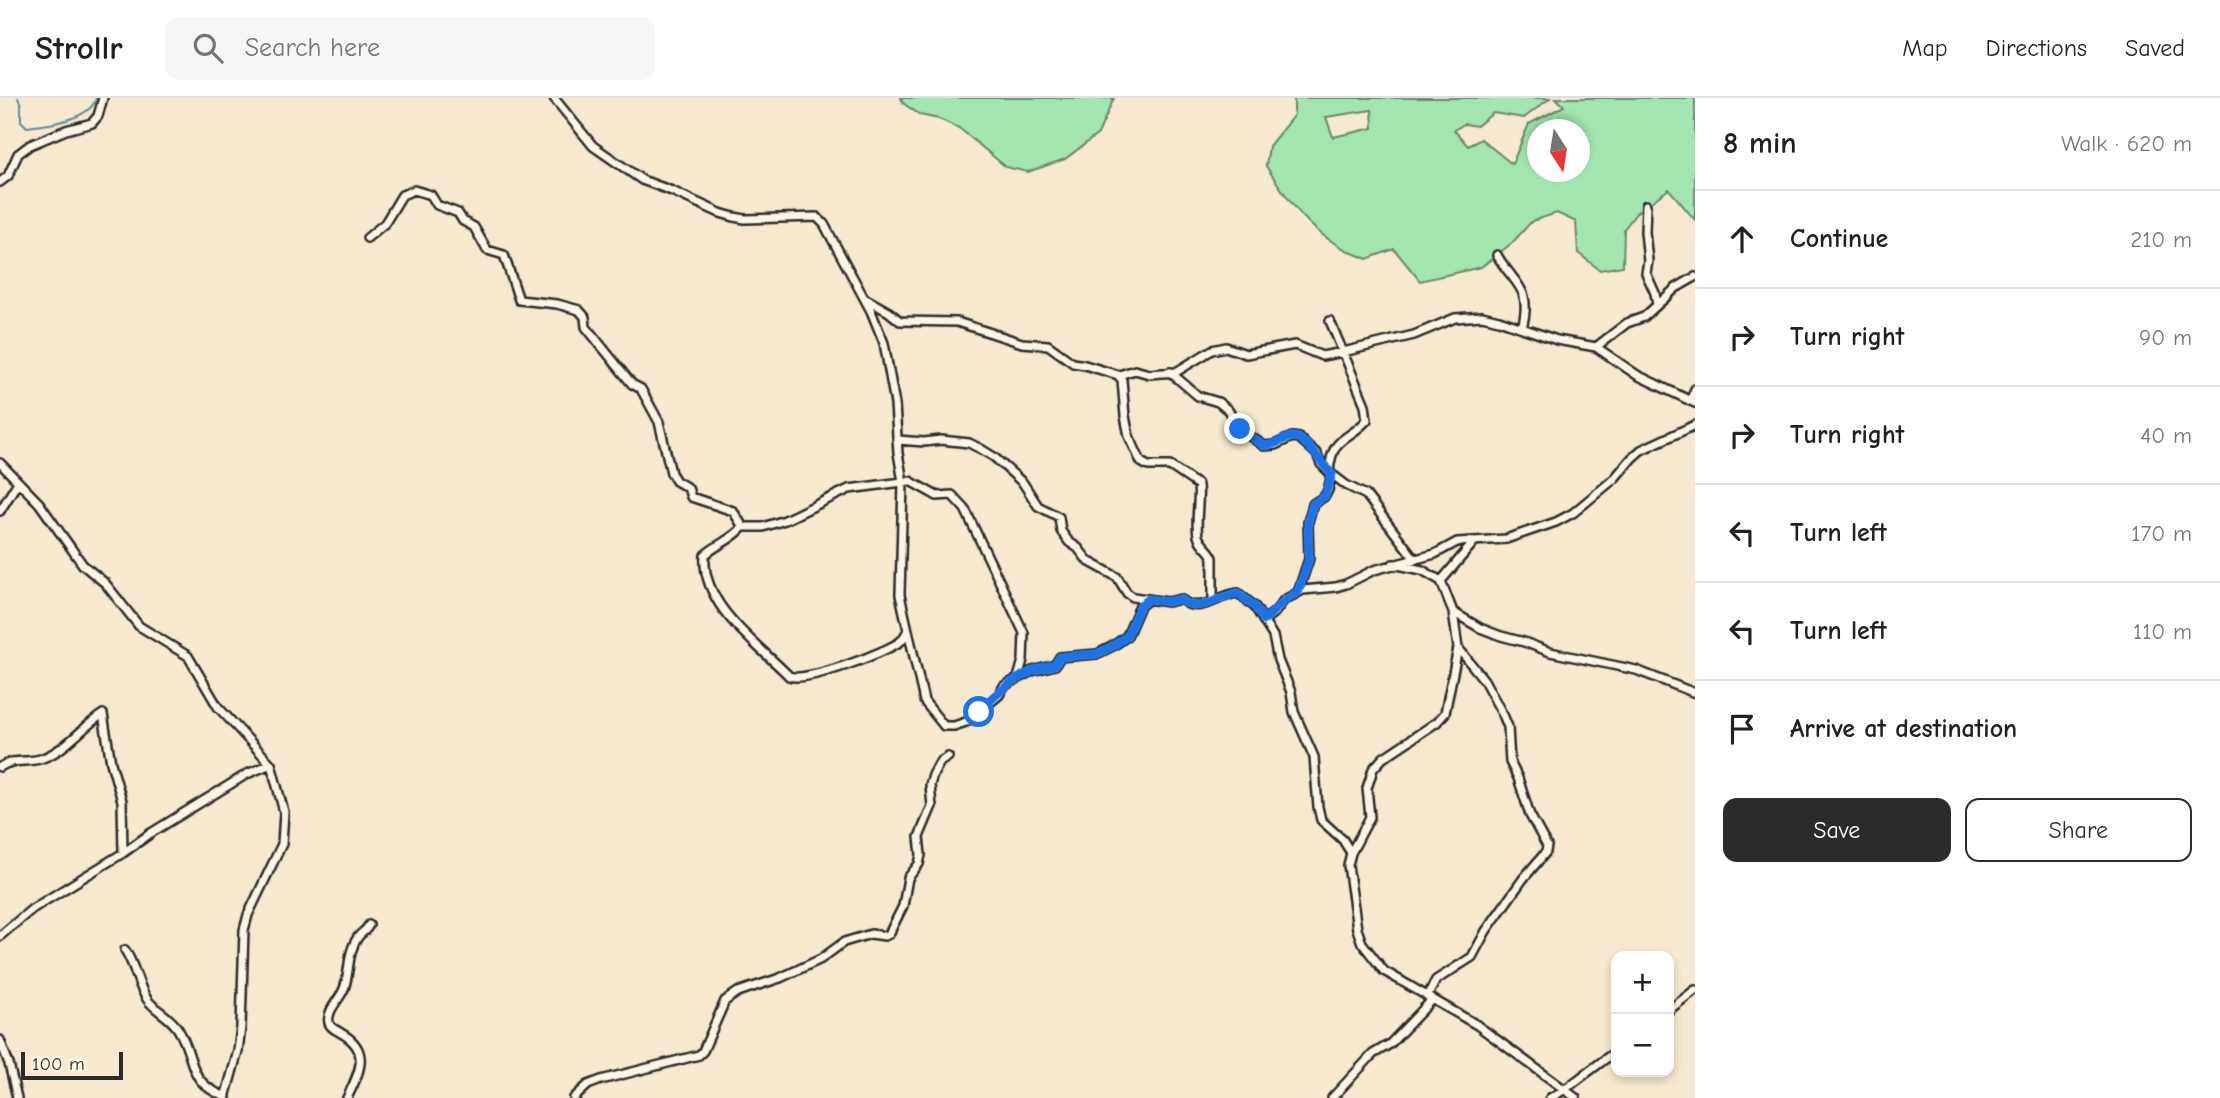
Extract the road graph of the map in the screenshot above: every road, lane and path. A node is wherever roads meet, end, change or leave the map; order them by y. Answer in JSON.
{"nodes":[{"id":1,"x":103,"y":98,"type":"edge"},
{"id":2,"x":554,"y":98,"type":"edge"},
{"id":3,"x":0,"y":182,"type":"edge"},
{"id":4,"x":1646,"y":205,"type":"dead end"},
{"id":5,"x":367,"y":238,"type":"dead end"},
{"id":6,"x":1497,"y":255,"type":"dead end"},
{"id":7,"x":1695,"y":277,"type":"edge"},
{"id":8,"x":863,"y":297,"type":"junction"},
{"id":9,"x":1657,"y":305,"type":"junction"},
{"id":10,"x":1330,"y":321,"type":"dead end"},
{"id":11,"x":1522,"y":328,"type":"junction"},
{"id":12,"x":1596,"y":347,"type":"junction"},
{"id":13,"x":1343,"y":352,"type":"junction"},
{"id":14,"x":1170,"y":372,"type":"junction"},
{"id":15,"x":1119,"y":375,"type":"junction"},
{"id":16,"x":1695,"y":389,"type":"edge"},
{"id":17,"x":1692,"y":402,"type":"edge"},
{"id":18,"x":1695,"y":425,"type":"edge"},
{"id":19,"x":897,"y":440,"type":"junction"},
{"id":20,"x":0,"y":463,"type":"edge"},
{"id":21,"x":1331,"y":473,"type":"junction"},
{"id":22,"x":18,"y":482,"type":"junction"},
{"id":23,"x":903,"y":482,"type":"junction"},
{"id":24,"x":0,"y":511,"type":"edge"},
{"id":25,"x":743,"y":527,"type":"junction"},
{"id":26,"x":1474,"y":541,"type":"junction"},
{"id":27,"x":1414,"y":558,"type":"junction"},
{"id":28,"x":1394,"y":564,"type":"junction"},
{"id":29,"x":1441,"y":581,"type":"junction"},
{"id":30,"x":1298,"y":592,"type":"junction"},
{"id":31,"x":1149,"y":599,"type":"junction"},
{"id":32,"x":1213,"y":601,"type":"junction"},
{"id":33,"x":1453,"y":611,"type":"junction"},
{"id":34,"x":1264,"y":620,"type":"junction"},
{"id":35,"x":908,"y":632,"type":"junction"},
{"id":36,"x":1458,"y":648,"type":"junction"},
{"id":37,"x":1018,"y":678,"type":"junction"},
{"id":38,"x":1695,"y":693,"type":"edge"},
{"id":39,"x":948,"y":757,"type":"dead end"},
{"id":40,"x":271,"y":764,"type":"junction"},
{"id":41,"x":0,"y":767,"type":"edge"},
{"id":42,"x":123,"y":853,"type":"junction"},
{"id":43,"x":1351,"y":853,"type":"junction"},
{"id":44,"x":369,"y":925,"type":"dead end"},
{"id":45,"x":0,"y":936,"type":"edge"},
{"id":46,"x":125,"y":950,"type":"dead end"},
{"id":47,"x":1695,"y":990,"type":"edge"},
{"id":48,"x":1429,"y":998,"type":"junction"},
{"id":49,"x":1674,"y":1006,"type":"edge"},
{"id":50,"x":0,"y":1040,"type":"edge"},
{"id":51,"x":1611,"y":1055,"type":"edge"},
{"id":52,"x":1564,"y":1090,"type":"junction"},
{"id":53,"x":225,"y":1097,"type":"edge"},
{"id":54,"x":17,"y":1098,"type":"edge"},
{"id":55,"x":347,"y":1098,"type":"edge"},
{"id":56,"x":574,"y":1098,"type":"edge"},
{"id":57,"x":1332,"y":1098,"type":"edge"},
{"id":58,"x":1550,"y":1098,"type":"edge"},
{"id":59,"x":1576,"y":1098,"type":"edge"}],
"edges":[{"from":1,"to":3,"type":"street"},
{"from":2,"to":8,"type":"street"},
{"from":4,"to":9,"type":"street"},
{"from":5,"to":25,"type":"street"},
{"from":6,"to":11,"type":"street"},
{"from":7,"to":9,"type":"street"},
{"from":8,"to":15,"type":"street"},
{"from":8,"to":19,"type":"street"},
{"from":9,"to":12,"type":"street"},
{"from":10,"to":13,"type":"street"},
{"from":11,"to":12,"type":"street"},
{"from":11,"to":13,"type":"street"},
{"from":12,"to":17,"type":"street"},
{"from":13,"to":14,"type":"street"},
{"from":13,"to":21,"type":"street"},
{"from":14,"to":15,"type":"street"},
{"from":14,"to":21,"type":"street"},
{"from":15,"to":32,"type":"street"},
{"from":16,"to":17,"type":"street"},
{"from":18,"to":26,"type":"street"},
{"from":19,"to":23,"type":"street"},
{"from":19,"to":31,"type":"street"},
{"from":20,"to":22,"type":"street"},
{"from":21,"to":27,"type":"street"},
{"from":21,"to":30,"type":"street"},
{"from":22,"to":24,"type":"street"},
{"from":22,"to":40,"type":"street"},
{"from":23,"to":25,"type":"street"},
{"from":23,"to":35,"type":"street"},
{"from":23,"to":37,"type":"street"},
{"from":25,"to":35,"type":"street"},
{"from":26,"to":27,"type":"street"},
{"from":26,"to":29,"type":"street"},
{"from":27,"to":28,"type":"street"},
{"from":28,"to":29,"type":"street"},
{"from":28,"to":30,"type":"street"},
{"from":29,"to":33,"type":"street"},
{"from":30,"to":34,"type":"street"},
{"from":31,"to":32,"type":"street"},
{"from":31,"to":37,"type":"street"},
{"from":32,"to":34,"type":"street"},
{"from":33,"to":36,"type":"street"},
{"from":33,"to":38,"type":"street"},
{"from":34,"to":43,"type":"street"},
{"from":35,"to":37,"type":"street"},
{"from":36,"to":43,"type":"street"},
{"from":36,"to":48,"type":"street"},
{"from":39,"to":56,"type":"street"},
{"from":40,"to":42,"type":"street"},
{"from":40,"to":53,"type":"street"},
{"from":41,"to":42,"type":"street"},
{"from":42,"to":45,"type":"street"},
{"from":43,"to":48,"type":"street"},
{"from":44,"to":55,"type":"street"},
{"from":46,"to":53,"type":"street"},
{"from":47,"to":49,"type":"street"},
{"from":48,"to":52,"type":"street"},
{"from":48,"to":57,"type":"street"},
{"from":50,"to":54,"type":"street"},
{"from":51,"to":52,"type":"street"},
{"from":52,"to":58,"type":"street"},
{"from":52,"to":59,"type":"street"}]}
